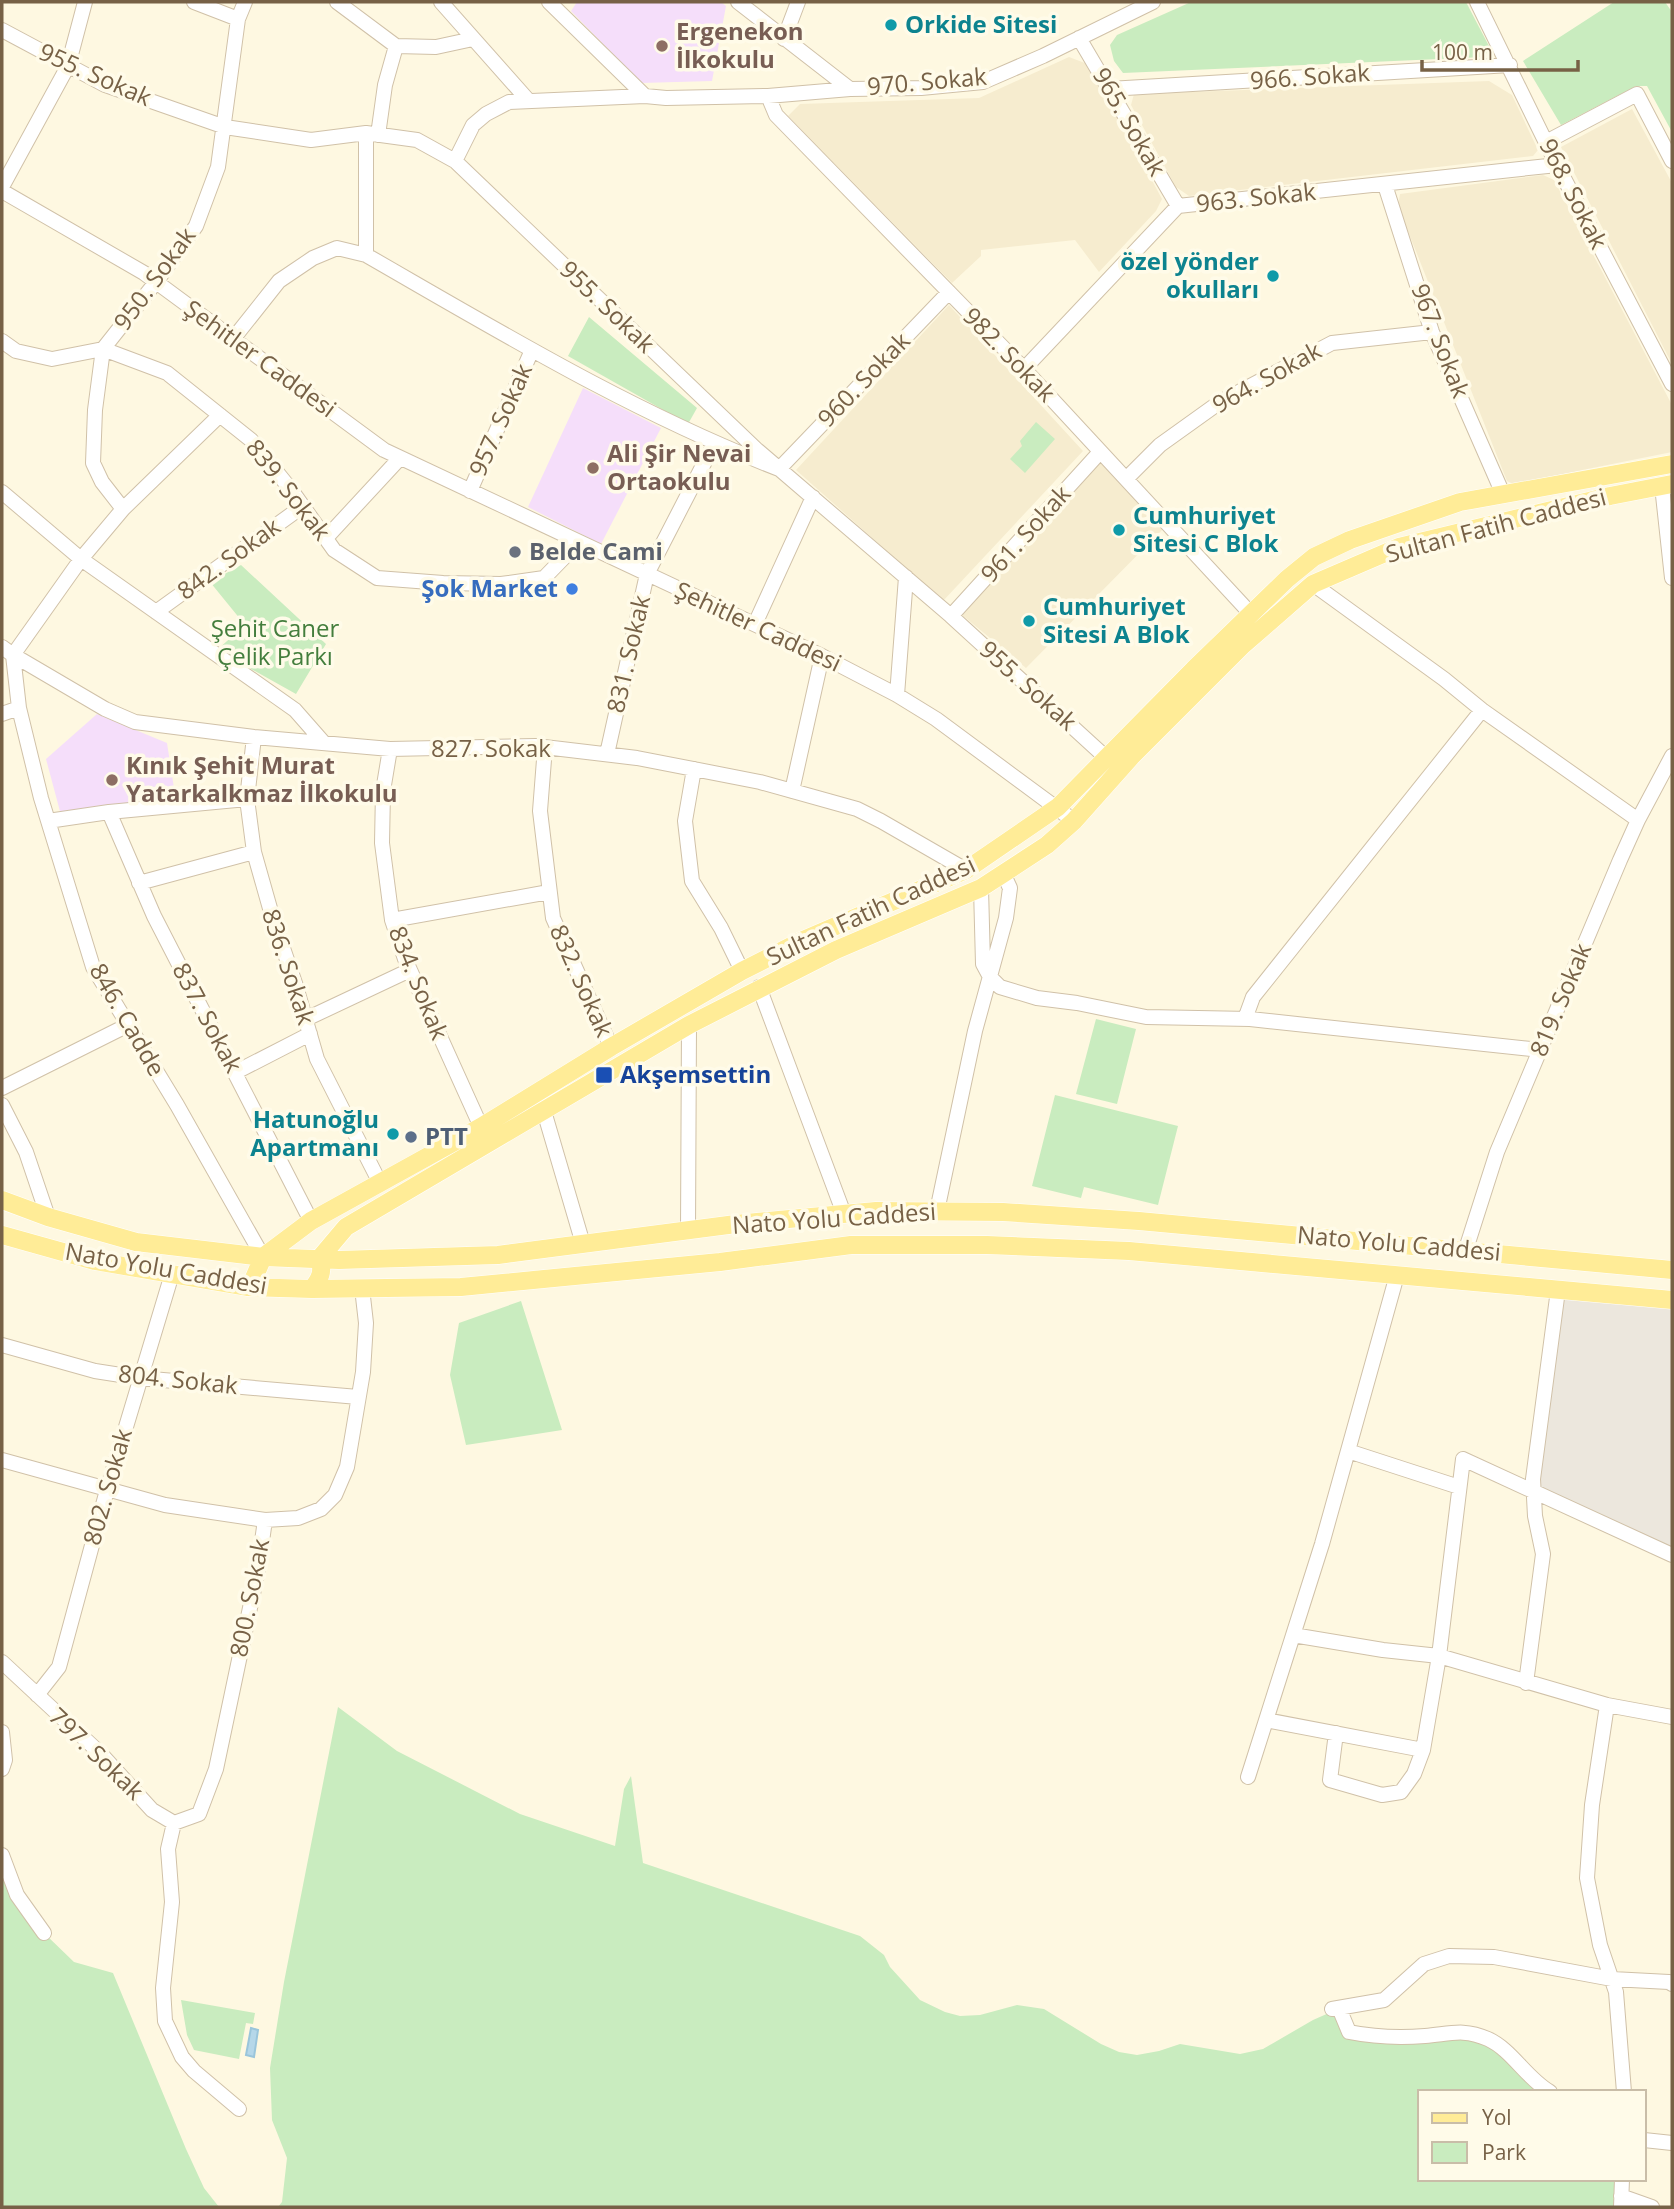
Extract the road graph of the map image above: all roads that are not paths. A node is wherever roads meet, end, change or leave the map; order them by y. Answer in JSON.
{"nodes":[{"id":1,"x":85,"y":2,"type":"edge"},
{"id":2,"x":194,"y":2,"type":"edge"},
{"id":3,"x":245,"y":2,"type":"edge"},
{"id":4,"x":337,"y":2,"type":"edge"},
{"id":5,"x":442,"y":2,"type":"edge"},
{"id":6,"x":737,"y":2,"type":"edge"},
{"id":7,"x":797,"y":2,"type":"edge"},
{"id":8,"x":1153,"y":2,"type":"edge"},
{"id":9,"x":1477,"y":2,"type":"edge"},
{"id":10,"x":554,"y":4,"type":"edge"},
{"id":11,"x":238,"y":19,"type":"junction"},
{"id":12,"x":2,"y":30,"type":"edge"},
{"id":13,"x":1079,"y":38,"type":"junction"},
{"id":14,"x":473,"y":39,"type":"junction"},
{"id":15,"x":784,"y":39,"type":"junction"},
{"id":16,"x":396,"y":46,"type":"junction"},
{"id":17,"x":1510,"y":65,"type":"junction"},
{"id":18,"x":68,"y":66,"type":"junction"},
{"id":19,"x":850,"y":89,"type":"junction"},
{"id":20,"x":1110,"y":89,"type":"junction"},
{"id":21,"x":645,"y":96,"type":"junction"},
{"id":22,"x":768,"y":96,"type":"junction"},
{"id":23,"x":527,"y":99,"type":"junction"},
{"id":24,"x":225,"y":127,"type":"junction"},
{"id":25,"x":372,"y":134,"type":"junction"},
{"id":26,"x":1546,"y":142,"type":"junction"},
{"id":27,"x":454,"y":161,"type":"junction"},
{"id":28,"x":1672,"y":161,"type":"edge"},
{"id":29,"x":1557,"y":165,"type":"junction"},
{"id":30,"x":1385,"y":185,"type":"junction"},
{"id":31,"x":2,"y":189,"type":"edge"},
{"id":32,"x":1178,"y":206,"type":"junction"},
{"id":33,"x":366,"y":255,"type":"junction"},
{"id":34,"x":156,"y":282,"type":"junction"},
{"id":35,"x":948,"y":292,"type":"junction"},
{"id":36,"x":1432,"y":332,"type":"junction"},
{"id":37,"x":233,"y":339,"type":"junction"},
{"id":38,"x":2,"y":341,"type":"edge"},
{"id":39,"x":103,"y":349,"type":"junction"},
{"id":40,"x":532,"y":350,"type":"junction"},
{"id":41,"x":1024,"y":369,"type":"junction"},
{"id":42,"x":1672,"y":384,"type":"edge"},
{"id":43,"x":220,"y":415,"type":"junction"},
{"id":44,"x":714,"y":444,"type":"junction"},
{"id":45,"x":1100,"y":452,"type":"junction"},
{"id":46,"x":400,"y":458,"type":"junction"},
{"id":47,"x":1672,"y":464,"type":"edge"},
{"id":48,"x":779,"y":469,"type":"junction"},
{"id":49,"x":1126,"y":479,"type":"junction"},
{"id":50,"x":1667,"y":485,"type":"edge"},
{"id":51,"x":470,"y":491,"type":"junction"},
{"id":52,"x":2,"y":492,"type":"edge"},
{"id":53,"x":1503,"y":494,"type":"junction"},
{"id":54,"x":813,"y":497,"type":"junction"},
{"id":55,"x":303,"y":506,"type":"junction"},
{"id":56,"x":123,"y":509,"type":"junction"},
{"id":57,"x":326,"y":538,"type":"junction"},
{"id":58,"x":579,"y":542,"type":"junction"},
{"id":59,"x":80,"y":559,"type":"junction"},
{"id":60,"x":647,"y":574,"type":"junction"},
{"id":61,"x":906,"y":577,"type":"junction"},
{"id":62,"x":1672,"y":578,"type":"edge"},
{"id":63,"x":1313,"y":584,"type":"junction"},
{"id":64,"x":156,"y":612,"type":"junction"},
{"id":65,"x":1251,"y":614,"type":"junction"},
{"id":66,"x":951,"y":616,"type":"junction"},
{"id":67,"x":755,"y":624,"type":"junction"},
{"id":68,"x":7,"y":651,"type":"edge"},
{"id":69,"x":822,"y":656,"type":"junction"},
{"id":70,"x":897,"y":695,"type":"junction"},
{"id":71,"x":19,"y":708,"type":"junction"},
{"id":72,"x":1482,"y":710,"type":"junction"},
{"id":73,"x":2,"y":714,"type":"edge"},
{"id":74,"x":254,"y":737,"type":"junction"},
{"id":75,"x":324,"y":743,"type":"junction"},
{"id":76,"x":545,"y":747,"type":"junction"},
{"id":77,"x":390,"y":749,"type":"junction"},
{"id":78,"x":607,"y":754,"type":"junction"},
{"id":79,"x":1672,"y":756,"type":"edge"},
{"id":80,"x":1106,"y":757,"type":"junction"},
{"id":81,"x":694,"y":769,"type":"junction"},
{"id":82,"x":1119,"y":771,"type":"junction"},
{"id":83,"x":792,"y":791,"type":"junction"},
{"id":84,"x":247,"y":799,"type":"junction"},
{"id":85,"x":1058,"y":807,"type":"junction"},
{"id":86,"x":109,"y":812,"type":"junction"},
{"id":87,"x":1638,"y":820,"type":"junction"},
{"id":88,"x":48,"y":821,"type":"junction"},
{"id":89,"x":1074,"y":821,"type":"junction"},
{"id":90,"x":254,"y":852,"type":"junction"},
{"id":91,"x":967,"y":870,"type":"junction"},
{"id":92,"x":1003,"y":873,"type":"junction"},
{"id":93,"x":139,"y":883,"type":"junction"},
{"id":94,"x":981,"y":888,"type":"junction"},
{"id":95,"x":549,"y":892,"type":"junction"},
{"id":96,"x":392,"y":920,"type":"junction"},
{"id":97,"x":410,"y":970,"type":"junction"},
{"id":98,"x":742,"y":971,"type":"junction"},
{"id":99,"x":990,"y":977,"type":"junction"},
{"id":100,"x":759,"y":987,"type":"junction"},
{"id":101,"x":1245,"y":1019,"type":"junction"},
{"id":102,"x":128,"y":1025,"type":"junction"},
{"id":103,"x":689,"y":1025,"type":"junction"},
{"id":104,"x":308,"y":1026,"type":"junction"},
{"id":105,"x":611,"y":1047,"type":"junction"},
{"id":106,"x":1540,"y":1050,"type":"junction"},
{"id":107,"x":236,"y":1072,"type":"junction"},
{"id":108,"x":2,"y":1088,"type":"edge"},
{"id":109,"x":538,"y":1091,"type":"junction"},
{"id":110,"x":2,"y":1105,"type":"edge"},
{"id":111,"x":544,"y":1112,"type":"junction"},
{"id":112,"x":481,"y":1126,"type":"junction"},
{"id":113,"x":380,"y":1183,"type":"junction"},
{"id":114,"x":2,"y":1200,"type":"edge"},
{"id":115,"x":937,"y":1212,"type":"junction"},
{"id":116,"x":844,"y":1214,"type":"junction"},
{"id":117,"x":48,"y":1217,"type":"junction"},
{"id":118,"x":311,"y":1221,"type":"junction"},
{"id":119,"x":688,"y":1230,"type":"junction"},
{"id":120,"x":2,"y":1235,"type":"edge"},
{"id":121,"x":583,"y":1244,"type":"junction"},
{"id":122,"x":1466,"y":1250,"type":"junction"},
{"id":123,"x":263,"y":1257,"type":"junction"},
{"id":124,"x":318,"y":1259,"type":"junction"},
{"id":125,"x":1672,"y":1270,"type":"edge"},
{"id":126,"x":172,"y":1274,"type":"junction"},
{"id":127,"x":1397,"y":1275,"type":"junction"},
{"id":128,"x":258,"y":1287,"type":"junction"},
{"id":129,"x":362,"y":1288,"type":"junction"},
{"id":130,"x":312,"y":1289,"type":"junction"},
{"id":131,"x":1558,"y":1290,"type":"junction"},
{"id":132,"x":1672,"y":1300,"type":"edge"},
{"id":133,"x":2,"y":1345,"type":"edge"},
{"id":134,"x":140,"y":1378,"type":"junction"},
{"id":135,"x":358,"y":1397,"type":"junction"},
{"id":136,"x":1348,"y":1451,"type":"junction"},
{"id":137,"x":2,"y":1460,"type":"edge"},
{"id":138,"x":1460,"y":1487,"type":"junction"},
{"id":139,"x":107,"y":1490,"type":"junction"},
{"id":140,"x":1533,"y":1490,"type":"junction"},
{"id":141,"x":265,"y":1520,"type":"junction"},
{"id":142,"x":1672,"y":1555,"type":"edge"},
{"id":143,"x":1293,"y":1635,"type":"junction"},
{"id":144,"x":1439,"y":1656,"type":"junction"},
{"id":145,"x":2,"y":1662,"type":"edge"},
{"id":146,"x":1526,"y":1683,"type":"junction"},
{"id":147,"x":37,"y":1695,"type":"junction"},
{"id":148,"x":1607,"y":1705,"type":"junction"},
{"id":149,"x":1672,"y":1717,"type":"edge"},
{"id":150,"x":1266,"y":1720,"type":"junction"},
{"id":151,"x":2,"y":1732,"type":"edge"},
{"id":152,"x":1336,"y":1733,"type":"junction"},
{"id":153,"x":1423,"y":1750,"type":"junction"},
{"id":154,"x":2,"y":1769,"type":"edge"},
{"id":155,"x":1248,"y":1777,"type":"dead end"},
{"id":156,"x":174,"y":1823,"type":"junction"},
{"id":157,"x":2,"y":1855,"type":"edge"},
{"id":158,"x":44,"y":1933,"type":"dead end"},
{"id":159,"x":1612,"y":1979,"type":"junction"},
{"id":160,"x":1671,"y":1980,"type":"edge"},
{"id":161,"x":1546,"y":2090,"type":"edge"},
{"id":162,"x":1624,"y":2090,"type":"edge"},
{"id":163,"x":239,"y":2109,"type":"dead end"},
{"id":164,"x":1646,"y":2140,"type":"edge"},
{"id":165,"x":1672,"y":2143,"type":"edge"},
{"id":166,"x":1622,"y":2181,"type":"edge"},
{"id":167,"x":1621,"y":2202,"type":"edge"},
{"id":168,"x":1652,"y":2207,"type":"edge"}],
"edges":[{"from":1,"to":18,"type":"street"},
{"from":2,"to":11,"type":"street"},
{"from":3,"to":11,"type":"street","name":"950. Sokak"},
{"from":4,"to":16,"type":"street"},
{"from":5,"to":14,"type":"street"},
{"from":6,"to":15,"type":"street"},
{"from":7,"to":15,"type":"street"},
{"from":8,"to":13,"type":"street","name":"970. Sokak"},
{"from":9,"to":17,"type":"street","name":"968. Sokak"},
{"from":10,"to":21,"type":"street"},
{"from":11,"to":24,"type":"street","name":"950. Sokak"},
{"from":12,"to":18,"type":"street","name":"955. Sokak"},
{"from":13,"to":19,"type":"street","name":"970. Sokak"},
{"from":13,"to":20,"type":"street","name":"965. Sokak"},
{"from":14,"to":16,"type":"street"},
{"from":14,"to":23,"type":"street"},
{"from":15,"to":19,"type":"street"},
{"from":16,"to":25,"type":"street"},
{"from":17,"to":20,"type":"street","name":"966. Sokak"},
{"from":17,"to":26,"type":"street","name":"968. Sokak"},
{"from":18,"to":24,"type":"street","name":"955. Sokak"},
{"from":18,"to":31,"type":"street"},
{"from":19,"to":22,"type":"street","name":"970. Sokak"},
{"from":20,"to":32,"type":"street","name":"965. Sokak"},
{"from":21,"to":22,"type":"street","name":"970. Sokak"},
{"from":21,"to":23,"type":"street","name":"970. Sokak"},
{"from":22,"to":35,"type":"street","name":"982. Sokak"},
{"from":23,"to":27,"type":"street","name":"970. Sokak"},
{"from":24,"to":25,"type":"street","name":"955. Sokak"},
{"from":24,"to":34,"type":"street","name":"950. Sokak"},
{"from":25,"to":27,"type":"street","name":"955. Sokak"},
{"from":25,"to":33,"type":"street"},
{"from":26,"to":28,"type":"street"},
{"from":26,"to":29,"type":"street","name":"968. Sokak"},
{"from":27,"to":48,"type":"street","name":"955. Sokak"},
{"from":29,"to":30,"type":"street","name":"963. Sokak"},
{"from":29,"to":42,"type":"street","name":"968. Sokak"},
{"from":30,"to":32,"type":"street","name":"963. Sokak"},
{"from":30,"to":36,"type":"street","name":"967. Sokak"},
{"from":31,"to":34,"type":"street","name":"Şehitler Caddesi"},
{"from":32,"to":41,"type":"street","name":"963. Sokak"},
{"from":33,"to":37,"type":"street"},
{"from":33,"to":40,"type":"street"},
{"from":34,"to":37,"type":"street","name":"Şehitler Caddesi"},
{"from":34,"to":39,"type":"street","name":"950. Sokak"},
{"from":35,"to":41,"type":"street","name":"982. Sokak"},
{"from":35,"to":48,"type":"street","name":"960. Sokak"},
{"from":36,"to":49,"type":"street","name":"964. Sokak"},
{"from":36,"to":53,"type":"street","name":"967. Sokak"},
{"from":37,"to":46,"type":"street","name":"Şehitler Caddesi"},
{"from":38,"to":39,"type":"street"},
{"from":39,"to":43,"type":"street","name":"839. Sokak"},
{"from":39,"to":56,"type":"street"},
{"from":40,"to":44,"type":"street"},
{"from":40,"to":51,"type":"street","name":"957. Sokak"},
{"from":41,"to":45,"type":"street","name":"982. Sokak"},
{"from":43,"to":55,"type":"street","name":"839. Sokak"},
{"from":43,"to":56,"type":"street"},
{"from":44,"to":48,"type":"street"},
{"from":44,"to":60,"type":"street","name":"831. Sokak"},
{"from":45,"to":49,"type":"street","name":"982. Sokak"},
{"from":45,"to":66,"type":"street","name":"961. Sokak"},
{"from":46,"to":51,"type":"street","name":"Şehitler Caddesi"},
{"from":46,"to":57,"type":"street"},
{"from":47,"to":53,"type":"main road","name":"Sultan Fatih Caddesi"},
{"from":48,"to":54,"type":"street","name":"955. Sokak"},
{"from":49,"to":65,"type":"street","name":"982. Sokak"},
{"from":50,"to":62,"type":"street"},
{"from":50,"to":63,"type":"main road","name":"Sultan Fatih Caddesi"},
{"from":51,"to":58,"type":"street","name":"Şehitler Caddesi"},
{"from":52,"to":59,"type":"street"},
{"from":53,"to":65,"type":"main road","name":"Sultan Fatih Caddesi"},
{"from":54,"to":61,"type":"street","name":"955. Sokak"},
{"from":54,"to":67,"type":"street"},
{"from":55,"to":57,"type":"street","name":"839. Sokak"},
{"from":55,"to":64,"type":"street","name":"842. Sokak"},
{"from":56,"to":59,"type":"street"},
{"from":57,"to":58,"type":"street","name":"839. Sokak"},
{"from":58,"to":60,"type":"street","name":"Şehitler Caddesi"},
{"from":59,"to":64,"type":"street"},
{"from":59,"to":68,"type":"street"},
{"from":60,"to":67,"type":"street","name":"Şehitler Caddesi"},
{"from":60,"to":78,"type":"street","name":"831. Sokak"},
{"from":61,"to":66,"type":"street","name":"955. Sokak"},
{"from":61,"to":70,"type":"street"},
{"from":63,"to":72,"type":"street"},
{"from":63,"to":82,"type":"main road","name":"Sultan Fatih Caddesi"},
{"from":64,"to":75,"type":"street"},
{"from":65,"to":80,"type":"main road","name":"Sultan Fatih Caddesi"},
{"from":66,"to":80,"type":"street","name":"955. Sokak"},
{"from":67,"to":69,"type":"street","name":"Şehitler Caddesi"},
{"from":68,"to":71,"type":"street","name":"846. Cadde"},
{"from":68,"to":74,"type":"street","name":"827. Sokak"},
{"from":69,"to":70,"type":"street","name":"Şehitler Caddesi"},
{"from":69,"to":83,"type":"street"},
{"from":70,"to":85,"type":"street","name":"Şehitler Caddesi"},
{"from":71,"to":73,"type":"street"},
{"from":71,"to":88,"type":"street","name":"846. Cadde"},
{"from":72,"to":87,"type":"street"},
{"from":72,"to":101,"type":"street"},
{"from":74,"to":75,"type":"street","name":"827. Sokak"},
{"from":74,"to":84,"type":"street","name":"836. Sokak"},
{"from":75,"to":77,"type":"street","name":"827. Sokak"},
{"from":76,"to":77,"type":"street","name":"827. Sokak"},
{"from":76,"to":78,"type":"street","name":"827. Sokak"},
{"from":76,"to":95,"type":"street","name":"832. Sokak"},
{"from":77,"to":96,"type":"street","name":"834. Sokak"},
{"from":78,"to":81,"type":"street","name":"827. Sokak"},
{"from":79,"to":87,"type":"street","name":"819. Sokak"},
{"from":80,"to":82,"type":"street","name":"955. Sokak"},
{"from":80,"to":85,"type":"main road","name":"Sultan Fatih Caddesi"},
{"from":81,"to":83,"type":"street","name":"827. Sokak"},
{"from":81,"to":98,"type":"street"},
{"from":82,"to":89,"type":"main road","name":"Sultan Fatih Caddesi"},
{"from":83,"to":91,"type":"street","name":"827. Sokak"},
{"from":84,"to":86,"type":"street"},
{"from":84,"to":90,"type":"street","name":"836. Sokak"},
{"from":85,"to":89,"type":"street","name":"Şehitler Caddesi"},
{"from":85,"to":91,"type":"main road","name":"Sultan Fatih Caddesi"},
{"from":86,"to":88,"type":"street"},
{"from":86,"to":93,"type":"street","name":"837. Sokak"},
{"from":87,"to":106,"type":"street","name":"819. Sokak"},
{"from":88,"to":102,"type":"street","name":"846. Cadde"},
{"from":89,"to":92,"type":"main road","name":"Sultan Fatih Caddesi"},
{"from":90,"to":93,"type":"street"},
{"from":90,"to":104,"type":"street","name":"836. Sokak"},
{"from":91,"to":98,"type":"main road","name":"Sultan Fatih Caddesi"},
{"from":92,"to":94,"type":"main road","name":"Sultan Fatih Caddesi"},
{"from":92,"to":99,"type":"street"},
{"from":93,"to":107,"type":"street","name":"837. Sokak"},
{"from":94,"to":99,"type":"street"},
{"from":94,"to":100,"type":"main road","name":"Sultan Fatih Caddesi"},
{"from":95,"to":96,"type":"street"},
{"from":95,"to":105,"type":"street","name":"832. Sokak"},
{"from":96,"to":97,"type":"street","name":"834. Sokak"},
{"from":97,"to":104,"type":"street"},
{"from":97,"to":112,"type":"street","name":"834. Sokak"},
{"from":98,"to":105,"type":"main road","name":"Sultan Fatih Caddesi"},
{"from":99,"to":101,"type":"street"},
{"from":99,"to":115,"type":"street"},
{"from":100,"to":103,"type":"main road","name":"Sultan Fatih Caddesi"},
{"from":100,"to":116,"type":"street"},
{"from":101,"to":106,"type":"street"},
{"from":102,"to":108,"type":"street"},
{"from":102,"to":123,"type":"street","name":"846. Cadde"},
{"from":103,"to":111,"type":"main road","name":"Sultan Fatih Caddesi"},
{"from":103,"to":119,"type":"street"},
{"from":104,"to":107,"type":"street"},
{"from":104,"to":113,"type":"street","name":"836. Sokak"},
{"from":105,"to":109,"type":"main road","name":"Sultan Fatih Caddesi"},
{"from":106,"to":122,"type":"street","name":"819. Sokak"},
{"from":107,"to":118,"type":"street","name":"837. Sokak"},
{"from":109,"to":111,"type":"street"},
{"from":109,"to":112,"type":"main road","name":"Sultan Fatih Caddesi"},
{"from":110,"to":117,"type":"street"},
{"from":111,"to":121,"type":"street"},
{"from":111,"to":124,"type":"main road","name":"Sultan Fatih Caddesi"},
{"from":112,"to":113,"type":"main road","name":"Sultan Fatih Caddesi"},
{"from":113,"to":118,"type":"main road","name":"Sultan Fatih Caddesi"},
{"from":114,"to":117,"type":"main road","name":"Nato Yolu Caddesi"},
{"from":115,"to":116,"type":"main road","name":"Nato Yolu Caddesi"},
{"from":115,"to":122,"type":"main road","name":"Nato Yolu Caddesi"},
{"from":116,"to":119,"type":"main road","name":"Nato Yolu Caddesi"},
{"from":117,"to":123,"type":"main road","name":"Nato Yolu Caddesi"},
{"from":118,"to":123,"type":"main road","name":"Sultan Fatih Caddesi"},
{"from":119,"to":121,"type":"main road","name":"Nato Yolu Caddesi"},
{"from":120,"to":126,"type":"main road","name":"Nato Yolu Caddesi"},
{"from":121,"to":124,"type":"main road","name":"Nato Yolu Caddesi"},
{"from":122,"to":125,"type":"main road","name":"Nato Yolu Caddesi"},
{"from":123,"to":124,"type":"main road","name":"Nato Yolu Caddesi"},
{"from":123,"to":128,"type":"main road"},
{"from":124,"to":130,"type":"main road","name":"Sultan Fatih Caddesi"},
{"from":126,"to":128,"type":"main road","name":"Nato Yolu Caddesi"},
{"from":126,"to":134,"type":"street","name":"802. Sokak"},
{"from":127,"to":129,"type":"main road","name":"Nato Yolu Caddesi"},
{"from":127,"to":131,"type":"main road","name":"Nato Yolu Caddesi"},
{"from":127,"to":136,"type":"street"},
{"from":128,"to":130,"type":"main road","name":"Nato Yolu Caddesi"},
{"from":129,"to":130,"type":"main road","name":"Nato Yolu Caddesi"},
{"from":129,"to":135,"type":"street"},
{"from":131,"to":132,"type":"main road","name":"Nato Yolu Caddesi"},
{"from":131,"to":140,"type":"street"},
{"from":133,"to":134,"type":"street","name":"804. Sokak"},
{"from":134,"to":135,"type":"street","name":"804. Sokak"},
{"from":134,"to":139,"type":"street","name":"802. Sokak"},
{"from":135,"to":141,"type":"street"},
{"from":136,"to":138,"type":"street"},
{"from":136,"to":143,"type":"street"},
{"from":137,"to":139,"type":"street","name":"800. Sokak"},
{"from":138,"to":140,"type":"street"},
{"from":138,"to":144,"type":"street"},
{"from":139,"to":141,"type":"street","name":"800. Sokak"},
{"from":139,"to":147,"type":"street","name":"802. Sokak"},
{"from":140,"to":142,"type":"street"},
{"from":140,"to":146,"type":"street"},
{"from":141,"to":156,"type":"street","name":"800. Sokak"},
{"from":143,"to":144,"type":"street"},
{"from":143,"to":150,"type":"street"},
{"from":144,"to":146,"type":"street"},
{"from":144,"to":153,"type":"street"},
{"from":145,"to":147,"type":"street","name":"797. Sokak"},
{"from":146,"to":148,"type":"street"},
{"from":147,"to":156,"type":"street","name":"797. Sokak"},
{"from":148,"to":149,"type":"street"},
{"from":148,"to":159,"type":"street"},
{"from":150,"to":152,"type":"street"},
{"from":150,"to":155,"type":"street"},
{"from":151,"to":154,"type":"street"},
{"from":152,"to":153,"type":"street"},
{"from":152,"to":153,"type":"street"},
{"from":156,"to":163,"type":"street"},
{"from":157,"to":158,"type":"street"},
{"from":159,"to":160,"type":"street"},
{"from":159,"to":161,"type":"street"},
{"from":159,"to":162,"type":"street"},
{"from":164,"to":165,"type":"street"},
{"from":166,"to":167,"type":"street"},
{"from":167,"to":168,"type":"street"}]}
